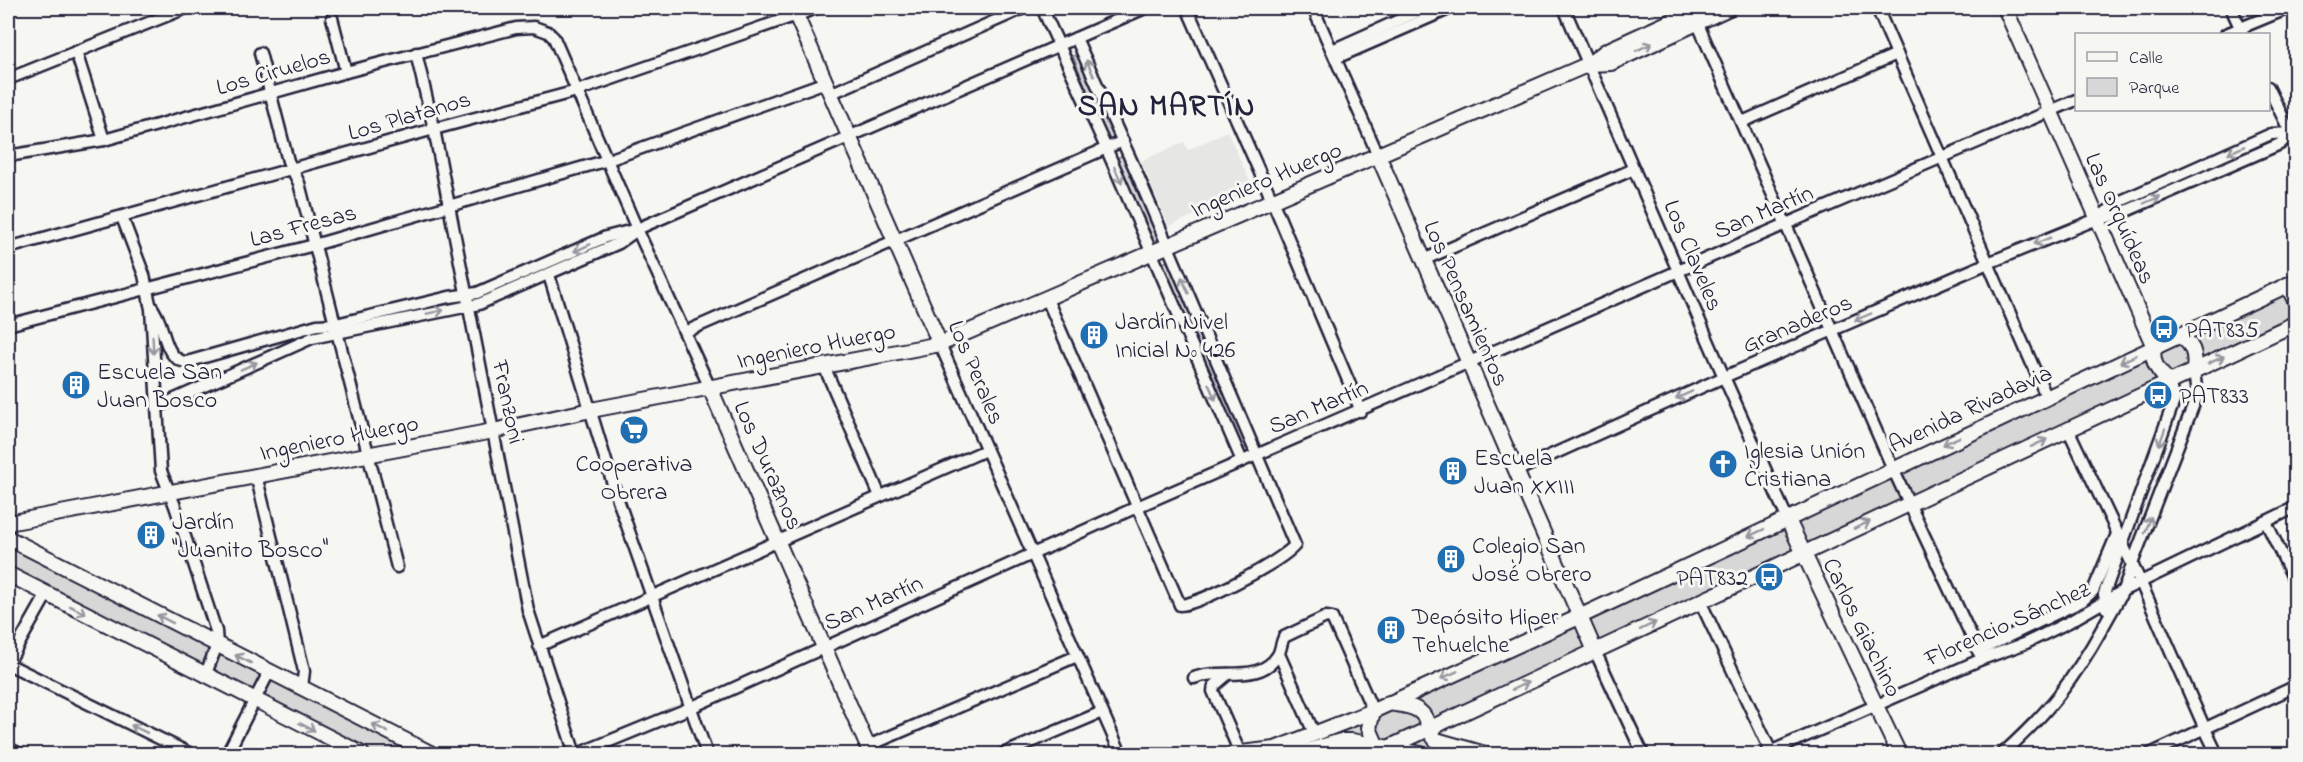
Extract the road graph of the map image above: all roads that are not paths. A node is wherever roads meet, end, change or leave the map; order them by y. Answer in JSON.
{"nodes":[{"id":1,"x":186,"y":8,"type":"edge"},
{"id":2,"x":817,"y":8,"type":"edge"},
{"id":3,"x":1024,"y":8,"type":"edge"},
{"id":4,"x":1042,"y":8,"type":"edge"},
{"id":5,"x":1145,"y":8,"type":"edge"},
{"id":6,"x":1187,"y":8,"type":"edge"},
{"id":7,"x":1312,"y":8,"type":"edge"},
{"id":8,"x":1426,"y":8,"type":"edge"},
{"id":9,"x":1451,"y":8,"type":"edge"},
{"id":10,"x":1564,"y":8,"type":"edge"},
{"id":11,"x":1700,"y":8,"type":"edge"},
{"id":12,"x":1729,"y":8,"type":"edge"},
{"id":13,"x":1877,"y":8,"type":"edge"},
{"id":14,"x":2006,"y":8,"type":"edge"},
{"id":15,"x":2230,"y":8,"type":"edge"},
{"id":16,"x":2289,"y":8,"type":"edge"},
{"id":17,"x":795,"y":11,"type":"edge"},
{"id":18,"x":332,"y":18,"type":"dead end"},
{"id":19,"x":1697,"y":22,"type":"junction"},
{"id":20,"x":2242,"y":31,"type":"edge"},
{"id":21,"x":548,"y":32,"type":"joint"},
{"id":22,"x":1076,"y":38,"type":"junction"},
{"id":23,"x":1060,"y":44,"type":"junction"},
{"id":24,"x":76,"y":52,"type":"junction"},
{"id":25,"x":260,"y":53,"type":"dead end"},
{"id":26,"x":416,"y":53,"type":"junction"},
{"id":27,"x":1334,"y":54,"type":"junction"},
{"id":28,"x":1897,"y":54,"type":"junction"},
{"id":29,"x":1589,"y":64,"type":"junction"},
{"id":30,"x":346,"y":72,"type":"junction"},
{"id":31,"x":8,"y":79,"type":"edge"},
{"id":32,"x":829,"y":87,"type":"junction"},
{"id":33,"x":577,"y":91,"type":"junction"},
{"id":34,"x":2270,"y":91,"type":"edge"},
{"id":35,"x":271,"y":93,"type":"junction"},
{"id":36,"x":2075,"y":100,"type":"edge"},
{"id":37,"x":2050,"y":112,"type":"junction"},
{"id":38,"x":1742,"y":122,"type":"junction"},
{"id":39,"x":434,"y":129,"type":"junction"},
{"id":40,"x":850,"y":135,"type":"junction"},
{"id":41,"x":2294,"y":136,"type":"edge"},
{"id":42,"x":104,"y":140,"type":"junction"},
{"id":43,"x":1123,"y":141,"type":"junction"},
{"id":44,"x":1107,"y":150,"type":"junction"},
{"id":45,"x":1378,"y":155,"type":"junction"},
{"id":46,"x":8,"y":156,"type":"edge"},
{"id":47,"x":1943,"y":158,"type":"junction"},
{"id":48,"x":608,"y":160,"type":"junction"},
{"id":49,"x":1634,"y":169,"type":"junction"},
{"id":50,"x":292,"y":170,"type":"junction"},
{"id":51,"x":1272,"y":200,"type":"junction"},
{"id":52,"x":449,"y":206,"type":"junction"},
{"id":53,"x":122,"y":217,"type":"junction"},
{"id":54,"x":2097,"y":219,"type":"junction"},
{"id":55,"x":1786,"y":224,"type":"junction"},
{"id":56,"x":637,"y":229,"type":"junction"},
{"id":57,"x":896,"y":240,"type":"junction"},
{"id":58,"x":314,"y":245,"type":"junction"},
{"id":59,"x":1168,"y":246,"type":"junction"},
{"id":60,"x":8,"y":248,"type":"edge"},
{"id":61,"x":1152,"y":253,"type":"junction"},
{"id":62,"x":1423,"y":260,"type":"junction"},
{"id":63,"x":1988,"y":263,"type":"junction"},
{"id":64,"x":1678,"y":271,"type":"junction"},
{"id":65,"x":549,"y":275,"type":"junction"},
{"id":66,"x":2291,"y":283,"type":"edge"},
{"id":67,"x":147,"y":287,"type":"junction"},
{"id":68,"x":1047,"y":299,"type":"junction"},
{"id":69,"x":466,"y":301,"type":"junction"},
{"id":70,"x":2295,"y":302,"type":"edge"},
{"id":71,"x":150,"y":304,"type":"junction"},
{"id":72,"x":2295,"y":323,"type":"edge"},
{"id":73,"x":8,"y":325,"type":"edge"},
{"id":74,"x":337,"y":328,"type":"junction"},
{"id":75,"x":1832,"y":330,"type":"junction"},
{"id":76,"x":685,"y":332,"type":"junction"},
{"id":77,"x":2178,"y":335,"type":"junction"},
{"id":78,"x":940,"y":344,"type":"junction"},
{"id":79,"x":2154,"y":347,"type":"junction"},
{"id":80,"x":1469,"y":363,"type":"junction"},
{"id":81,"x":824,"y":366,"type":"junction"},
{"id":82,"x":2194,"y":370,"type":"junction"},
{"id":83,"x":1724,"y":377,"type":"junction"},
{"id":84,"x":2169,"y":381,"type":"junction"},
{"id":85,"x":710,"y":388,"type":"junction"},
{"id":86,"x":2046,"y":396,"type":"junction"},
{"id":87,"x":157,"y":407,"type":"junction"},
{"id":88,"x":591,"y":410,"type":"junction"},
{"id":89,"x":1361,"y":411,"type":"junction"},
{"id":90,"x":2068,"y":429,"type":"junction"},
{"id":91,"x":494,"y":431,"type":"junction"},
{"id":92,"x":986,"y":450,"type":"junction"},
{"id":93,"x":368,"y":454,"type":"junction"},
{"id":94,"x":1258,"y":454,"type":"junction"},
{"id":95,"x":1242,"y":461,"type":"junction"},
{"id":96,"x":1893,"y":469,"type":"junction"},
{"id":97,"x":1516,"y":471,"type":"junction"},
{"id":98,"x":256,"y":475,"type":"junction"},
{"id":99,"x":170,"y":491,"type":"junction"},
{"id":100,"x":880,"y":496,"type":"junction"},
{"id":101,"x":1909,"y":503,"type":"junction"},
{"id":102,"x":1137,"y":507,"type":"junction"},
{"id":103,"x":2295,"y":507,"type":"edge"},
{"id":104,"x":1787,"y":518,"type":"junction"},
{"id":105,"x":2266,"y":522,"type":"junction"},
{"id":106,"x":8,"y":523,"type":"edge"},
{"id":107,"x":2116,"y":534,"type":"junction"},
{"id":108,"x":8,"y":538,"type":"edge"},
{"id":109,"x":778,"y":541,"type":"junction"},
{"id":110,"x":2122,"y":546,"type":"junction"},
{"id":111,"x":1803,"y":553,"type":"junction"},
{"id":112,"x":1031,"y":554,"type":"junction"},
{"id":113,"x":2132,"y":564,"type":"junction"},
{"id":114,"x":397,"y":567,"type":"dead end"},
{"id":115,"x":8,"y":574,"type":"edge"},
{"id":116,"x":2141,"y":583,"type":"junction"},
{"id":117,"x":2295,"y":584,"type":"edge"},
{"id":118,"x":2126,"y":589,"type":"junction"},
{"id":119,"x":47,"y":594,"type":"junction"},
{"id":120,"x":651,"y":598,"type":"junction"},
{"id":121,"x":1700,"y":601,"type":"junction"},
{"id":122,"x":2104,"y":603,"type":"junction"},
{"id":123,"x":1579,"y":617,"type":"junction"},
{"id":124,"x":2109,"y":617,"type":"junction"},
{"id":125,"x":217,"y":645,"type":"junction"},
{"id":126,"x":539,"y":646,"type":"junction"},
{"id":127,"x":825,"y":647,"type":"junction"},
{"id":128,"x":1595,"y":651,"type":"junction"},
{"id":129,"x":1279,"y":654,"type":"junction"},
{"id":130,"x":1980,"y":655,"type":"junction"},
{"id":131,"x":1077,"y":656,"type":"junction"},
{"id":132,"x":8,"y":663,"type":"edge"},
{"id":133,"x":269,"y":672,"type":"junction"},
{"id":134,"x":1228,"y":674,"type":"junction"},
{"id":135,"x":205,"y":676,"type":"junction"},
{"id":136,"x":1194,"y":678,"type":"dead end"},
{"id":137,"x":2295,"y":686,"type":"edge"},
{"id":138,"x":302,"y":687,"type":"junction"},
{"id":139,"x":255,"y":700,"type":"junction"},
{"id":140,"x":1389,"y":704,"type":"junction"},
{"id":141,"x":1875,"y":705,"type":"junction"},
{"id":142,"x":690,"y":708,"type":"junction"},
{"id":143,"x":1373,"y":711,"type":"junction"},
{"id":144,"x":1101,"y":712,"type":"junction"},
{"id":145,"x":1429,"y":729,"type":"junction"},
{"id":146,"x":2205,"y":729,"type":"junction"},
{"id":147,"x":1314,"y":733,"type":"junction"},
{"id":148,"x":1390,"y":747,"type":"junction"},
{"id":149,"x":8,"y":748,"type":"edge"},
{"id":150,"x":1376,"y":749,"type":"edge"},
{"id":151,"x":869,"y":750,"type":"edge"},
{"id":152,"x":20,"y":754,"type":"edge"},
{"id":153,"x":191,"y":754,"type":"edge"},
{"id":154,"x":227,"y":754,"type":"edge"},
{"id":155,"x":362,"y":754,"type":"edge"},
{"id":156,"x":432,"y":754,"type":"edge"},
{"id":157,"x":577,"y":754,"type":"edge"},
{"id":158,"x":707,"y":754,"type":"edge"},
{"id":159,"x":1003,"y":754,"type":"edge"},
{"id":160,"x":1121,"y":754,"type":"edge"},
{"id":161,"x":1236,"y":754,"type":"edge"},
{"id":162,"x":1298,"y":754,"type":"edge"},
{"id":163,"x":1421,"y":754,"type":"edge"},
{"id":164,"x":1485,"y":754,"type":"edge"},
{"id":165,"x":1643,"y":754,"type":"edge"},
{"id":166,"x":1770,"y":754,"type":"edge"},
{"id":167,"x":1899,"y":754,"type":"edge"},
{"id":168,"x":2002,"y":754,"type":"edge"},
{"id":169,"x":2150,"y":754,"type":"edge"},
{"id":170,"x":2217,"y":754,"type":"edge"}],
"edges":[{"from":1,"to":24,"type":"street"},
{"from":2,"to":17,"type":"street","name":"Los Platanos"},
{"from":3,"to":32,"type":"street","name":"Las Fresas"},
{"from":4,"to":23,"type":"street"},
{"from":5,"to":22,"type":"street"},
{"from":6,"to":51,"type":"street"},
{"from":7,"to":27,"type":"street","name":"Los Pensamientos"},
{"from":8,"to":27,"type":"street"},
{"from":9,"to":27,"type":"street"},
{"from":10,"to":29,"type":"street","name":"Los Claveles"},
{"from":11,"to":29,"type":"main road","name":"Ingeniero Huergo"},
{"from":12,"to":19,"type":"main road","name":"Ingeniero Huergo"},
{"from":13,"to":28,"type":"street"},
{"from":14,"to":37,"type":"main road","name":"Las Orquídeas"},
{"from":15,"to":20,"type":"street"},
{"from":16,"to":20,"type":"street"},
{"from":17,"to":32,"type":"main road","name":"Los Perales"},
{"from":17,"to":33,"type":"street","name":"Los Platanos"},
{"from":18,"to":30,"type":"street"},
{"from":29,"to":19,"type":"main road","name":"Ingeniero Huergo","one_way":true},
{"from":19,"to":38,"type":"street"},
{"from":21,"to":26,"type":"street","name":"Los Ciruelos"},
{"from":21,"to":33,"type":"street","name":"Los Duraznos"},
{"from":22,"to":23,"type":"street"},
{"from":43,"to":22,"type":"street","one_way":true},
{"from":23,"to":40,"type":"street"},
{"from":23,"to":44,"type":"street"},
{"from":24,"to":31,"type":"street"},
{"from":24,"to":42,"type":"street"},
{"from":25,"to":35,"type":"street"},
{"from":26,"to":30,"type":"street","name":"Los Ciruelos"},
{"from":26,"to":39,"type":"street","name":"Franzoni"},
{"from":27,"to":45,"type":"street","name":"Los Pensamientos"},
{"from":28,"to":38,"type":"street"},
{"from":28,"to":47,"type":"street"},
{"from":29,"to":45,"type":"main road","name":"Ingeniero Huergo"},
{"from":29,"to":49,"type":"street","name":"Los Claveles"},
{"from":30,"to":35,"type":"street","name":"Los Ciruelos"},
{"from":32,"to":40,"type":"main road","name":"Los Perales"},
{"from":32,"to":48,"type":"street","name":"Las Fresas"},
{"from":33,"to":39,"type":"street","name":"Los Platanos"},
{"from":33,"to":48,"type":"street","name":"Los Duraznos"},
{"from":34,"to":41,"type":"street"},
{"from":35,"to":42,"type":"street","name":"Los Ciruelos"},
{"from":35,"to":50,"type":"street"},
{"from":36,"to":37,"type":"street","name":"San Martín"},
{"from":37,"to":47,"type":"street","name":"San Martín"},
{"from":37,"to":54,"type":"main road","name":"Las Orquídeas"},
{"from":38,"to":55,"type":"street"},
{"from":39,"to":50,"type":"street","name":"Los Platanos"},
{"from":39,"to":52,"type":"street","name":"Franzoni"},
{"from":40,"to":56,"type":"street"},
{"from":40,"to":57,"type":"main road","name":"Los Perales"},
{"from":41,"to":54,"type":"street","name":"Granaderos"},
{"from":42,"to":46,"type":"street","name":"Los Ciruelos"},
{"from":43,"to":44,"type":"street"},
{"from":43,"to":59,"type":"street"},
{"from":44,"to":57,"type":"street"},
{"from":44,"to":61,"type":"street","one_way":true},
{"from":45,"to":51,"type":"main road","name":"Ingeniero Huergo"},
{"from":45,"to":62,"type":"main road","name":"Los Pensamientos"},
{"from":47,"to":55,"type":"street","name":"San Martín"},
{"from":47,"to":63,"type":"street"},
{"from":48,"to":52,"type":"street","name":"Las Fresas"},
{"from":48,"to":56,"type":"street","name":"Los Duraznos"},
{"from":49,"to":62,"type":"street"},
{"from":49,"to":64,"type":"street","name":"Los Claveles"},
{"from":50,"to":53,"type":"street","name":"Los Platanos"},
{"from":50,"to":58,"type":"street"},
{"from":51,"to":59,"type":"main road","name":"Ingeniero Huergo"},
{"from":51,"to":89,"type":"street"},
{"from":52,"to":58,"type":"street","name":"Las Fresas"},
{"from":52,"to":69,"type":"street","name":"Franzoni"},
{"from":53,"to":60,"type":"street","name":"Los Platanos"},
{"from":53,"to":67,"type":"street"},
{"from":54,"to":63,"type":"street","name":"Granaderos","one_way":true},
{"from":54,"to":79,"type":"main road","name":"Las Orquídeas"},
{"from":55,"to":64,"type":"street","name":"San Martín"},
{"from":55,"to":75,"type":"street"},
{"from":56,"to":65,"type":"street"},
{"from":56,"to":69,"type":"street","one_way":true},
{"from":56,"to":76,"type":"street","name":"Los Duraznos"},
{"from":57,"to":76,"type":"street"},
{"from":57,"to":78,"type":"main road","name":"Los Perales"},
{"from":58,"to":67,"type":"street","name":"Las Fresas"},
{"from":58,"to":74,"type":"street"},
{"from":59,"to":61,"type":"main road","name":"Ingeniero Huergo"},
{"from":94,"to":59,"type":"street","one_way":true},
{"from":61,"to":68,"type":"main road","name":"Ingeniero Huergo"},
{"from":61,"to":95,"type":"street","one_way":true},
{"from":62,"to":80,"type":"main road","name":"Los Pensamientos"},
{"from":63,"to":75,"type":"street","name":"Granaderos","one_way":true},
{"from":63,"to":86,"type":"street"},
{"from":64,"to":80,"type":"street","name":"San Martín"},
{"from":64,"to":83,"type":"street","name":"Los Claveles"},
{"from":65,"to":69,"type":"street"},
{"from":65,"to":88,"type":"street"},
{"from":66,"to":70,"type":"main road"},
{"from":66,"to":77,"type":"main road","name":"Avenida Rivadavia"},
{"from":67,"to":71,"type":"street"},
{"from":67,"to":73,"type":"street","name":"Las Fresas"},
{"from":68,"to":78,"type":"main road","name":"Ingeniero Huergo"},
{"from":68,"to":102,"type":"street"},
{"from":69,"to":74,"type":"street"},
{"from":69,"to":91,"type":"street","name":"Franzoni"},
{"from":71,"to":74,"type":"street"},
{"from":71,"to":87,"type":"street","one_way":true},
{"from":82,"to":72,"type":"main road","one_way":true},
{"from":87,"to":74,"type":"street","one_way":true},
{"from":74,"to":93,"type":"street"},
{"from":75,"to":83,"type":"street","name":"Granaderos"},
{"from":75,"to":96,"type":"street"},
{"from":76,"to":85,"type":"street","name":"Los Duraznos"},
{"from":77,"to":79,"type":"main road","name":"Avenida Rivadavia"},
{"from":77,"to":82,"type":"main road"},
{"from":78,"to":81,"type":"main road","name":"Ingeniero Huergo"},
{"from":78,"to":92,"type":"street","name":"Los Perales"},
{"from":79,"to":84,"type":"main road"},
{"from":79,"to":86,"type":"main road","name":"Avenida Rivadavia","one_way":true},
{"from":80,"to":89,"type":"street","name":"San Martín"},
{"from":80,"to":97,"type":"main road","name":"Los Pensamientos"},
{"from":81,"to":85,"type":"main road","name":"Ingeniero Huergo"},
{"from":81,"to":100,"type":"street"},
{"from":82,"to":84,"type":"main road"},
{"from":113,"to":82,"type":"street","one_way":true},
{"from":83,"to":97,"type":"street","name":"Granaderos","one_way":true},
{"from":83,"to":104,"type":"street","name":"Los Claveles"},
{"from":84,"to":90,"type":"main road"},
{"from":84,"to":110,"type":"street","one_way":true},
{"from":85,"to":88,"type":"main road","name":"Ingeniero Huergo"},
{"from":85,"to":109,"type":"main road","name":"Los Duraznos"},
{"from":86,"to":96,"type":"main road","name":"Avenida Rivadavia","one_way":true},
{"from":87,"to":99,"type":"street"},
{"from":88,"to":91,"type":"main road","name":"Ingeniero Huergo"},
{"from":88,"to":120,"type":"street"},
{"from":89,"to":94,"type":"street","name":"San Martín"},
{"from":101,"to":90,"type":"main road","one_way":true},
{"from":90,"to":107,"type":"street"},
{"from":91,"to":93,"type":"main road","name":"Ingeniero Huergo"},
{"from":91,"to":126,"type":"street","name":"Franzoni"},
{"from":92,"to":100,"type":"street"},
{"from":92,"to":112,"type":"street","name":"Los Perales"},
{"from":93,"to":98,"type":"main road","name":"Ingeniero Huergo"},
{"from":93,"to":114,"type":"street"},
{"from":94,"to":95,"type":"street","name":"San Martín"},
{"from":94,"to":102,"type":"street"},
{"from":95,"to":102,"type":"street","name":"San Martín"},
{"from":96,"to":101,"type":"street"},
{"from":96,"to":104,"type":"main road","name":"Avenida Rivadavia"},
{"from":97,"to":123,"type":"main road","name":"Los Pensamientos"},
{"from":98,"to":99,"type":"main road","name":"Ingeniero Huergo"},
{"from":98,"to":138,"type":"street"},
{"from":99,"to":106,"type":"main road","name":"Ingeniero Huergo"},
{"from":99,"to":125,"type":"street"},
{"from":100,"to":109,"type":"street"},
{"from":111,"to":101,"type":"main road","one_way":true},
{"from":101,"to":130,"type":"street"},
{"from":102,"to":112,"type":"street","name":"San Martín"},
{"from":103,"to":105,"type":"street","name":"Florencio Sánchez"},
{"from":104,"to":111,"type":"main road","name":"Carlos Giachino"},
{"from":104,"to":123,"type":"main road","name":"Avenida Rivadavia","one_way":true},
{"from":105,"to":116,"type":"street","name":"Florencio Sánchez"},
{"from":105,"to":117,"type":"street"},
{"from":107,"to":110,"type":"street"},
{"from":107,"to":130,"type":"street"},
{"from":125,"to":108,"type":"main road","one_way":true},
{"from":109,"to":120,"type":"street"},
{"from":109,"to":127,"type":"main road","name":"Los Duraznos"},
{"from":110,"to":113,"type":"street"},
{"from":110,"to":122,"type":"street"},
{"from":111,"to":121,"type":"main road"},
{"from":111,"to":141,"type":"main road","name":"Carlos Giachino"},
{"from":112,"to":127,"type":"street","name":"San Martín"},
{"from":112,"to":131,"type":"street","name":"Los Perales"},
{"from":113,"to":116,"type":"street"},
{"from":113,"to":118,"type":"street"},
{"from":115,"to":119,"type":"main road"},
{"from":116,"to":118,"type":"street","name":"Florencio Sánchez"},
{"from":116,"to":146,"type":"street"},
{"from":118,"to":122,"type":"street","name":"Florencio Sánchez"},
{"from":118,"to":124,"type":"street"},
{"from":119,"to":132,"type":"street"},
{"from":119,"to":135,"type":"main road","one_way":true},
{"from":120,"to":126,"type":"street"},
{"from":120,"to":142,"type":"street"},
{"from":128,"to":121,"type":"main road","one_way":true},
{"from":121,"to":166,"type":"street"},
{"from":122,"to":124,"type":"street"},
{"from":122,"to":130,"type":"street","name":"Florencio Sánchez"},
{"from":123,"to":128,"type":"main road","name":"Los Pensamientos"},
{"from":123,"to":140,"type":"main road","name":"Avenida Rivadavia","one_way":true},
{"from":124,"to":168,"type":"street"},
{"from":133,"to":125,"type":"main road","one_way":true},
{"from":125,"to":135,"type":"street"},
{"from":126,"to":157,"type":"street","name":"Franzoni"},
{"from":127,"to":142,"type":"street","name":"San Martín"},
{"from":127,"to":151,"type":"main road","name":"Los Duraznos"},
{"from":145,"to":128,"type":"main road","one_way":true},
{"from":128,"to":165,"type":"street"},
{"from":129,"to":134,"type":"street"},
{"from":129,"to":143,"type":"street"},
{"from":129,"to":147,"type":"street"},
{"from":130,"to":141,"type":"street","name":"Florencio Sánchez"},
{"from":131,"to":144,"type":"street","name":"Los Perales"},
{"from":131,"to":151,"type":"street"},
{"from":153,"to":132,"type":"street","one_way":true},
{"from":133,"to":138,"type":"main road"},
{"from":133,"to":139,"type":"street"},
{"from":134,"to":136,"type":"street"},
{"from":134,"to":161,"type":"street"},
{"from":135,"to":139,"type":"main road"},
{"from":137,"to":146,"type":"street"},
{"from":156,"to":138,"type":"main road","one_way":true},
{"from":139,"to":154,"type":"street"},
{"from":139,"to":155,"type":"main road","one_way":true},
{"from":140,"to":143,"type":"main road","name":"Avenida Rivadavia"},
{"from":140,"to":145,"type":"main road"},
{"from":141,"to":166,"type":"street","name":"Florencio Sánchez"},
{"from":141,"to":167,"type":"main road","name":"Carlos Giachino"},
{"from":142,"to":157,"type":"street","name":"San Martín"},
{"from":142,"to":158,"type":"street"},
{"from":143,"to":147,"type":"main road","name":"Avenida Rivadavia"},
{"from":143,"to":150,"type":"main road"},
{"from":144,"to":159,"type":"street"},
{"from":144,"to":160,"type":"street","name":"Los Perales"},
{"from":145,"to":148,"type":"main road"},
{"from":145,"to":164,"type":"main road"},
{"from":146,"to":169,"type":"street"},
{"from":146,"to":170,"type":"street"},
{"from":147,"to":161,"type":"main road","name":"Avenida Rivadavia"},
{"from":148,"to":150,"type":"main road"},
{"from":148,"to":163,"type":"main road"},
{"from":149,"to":152,"type":"street"},
{"from":150,"to":162,"type":"main road"}]}
